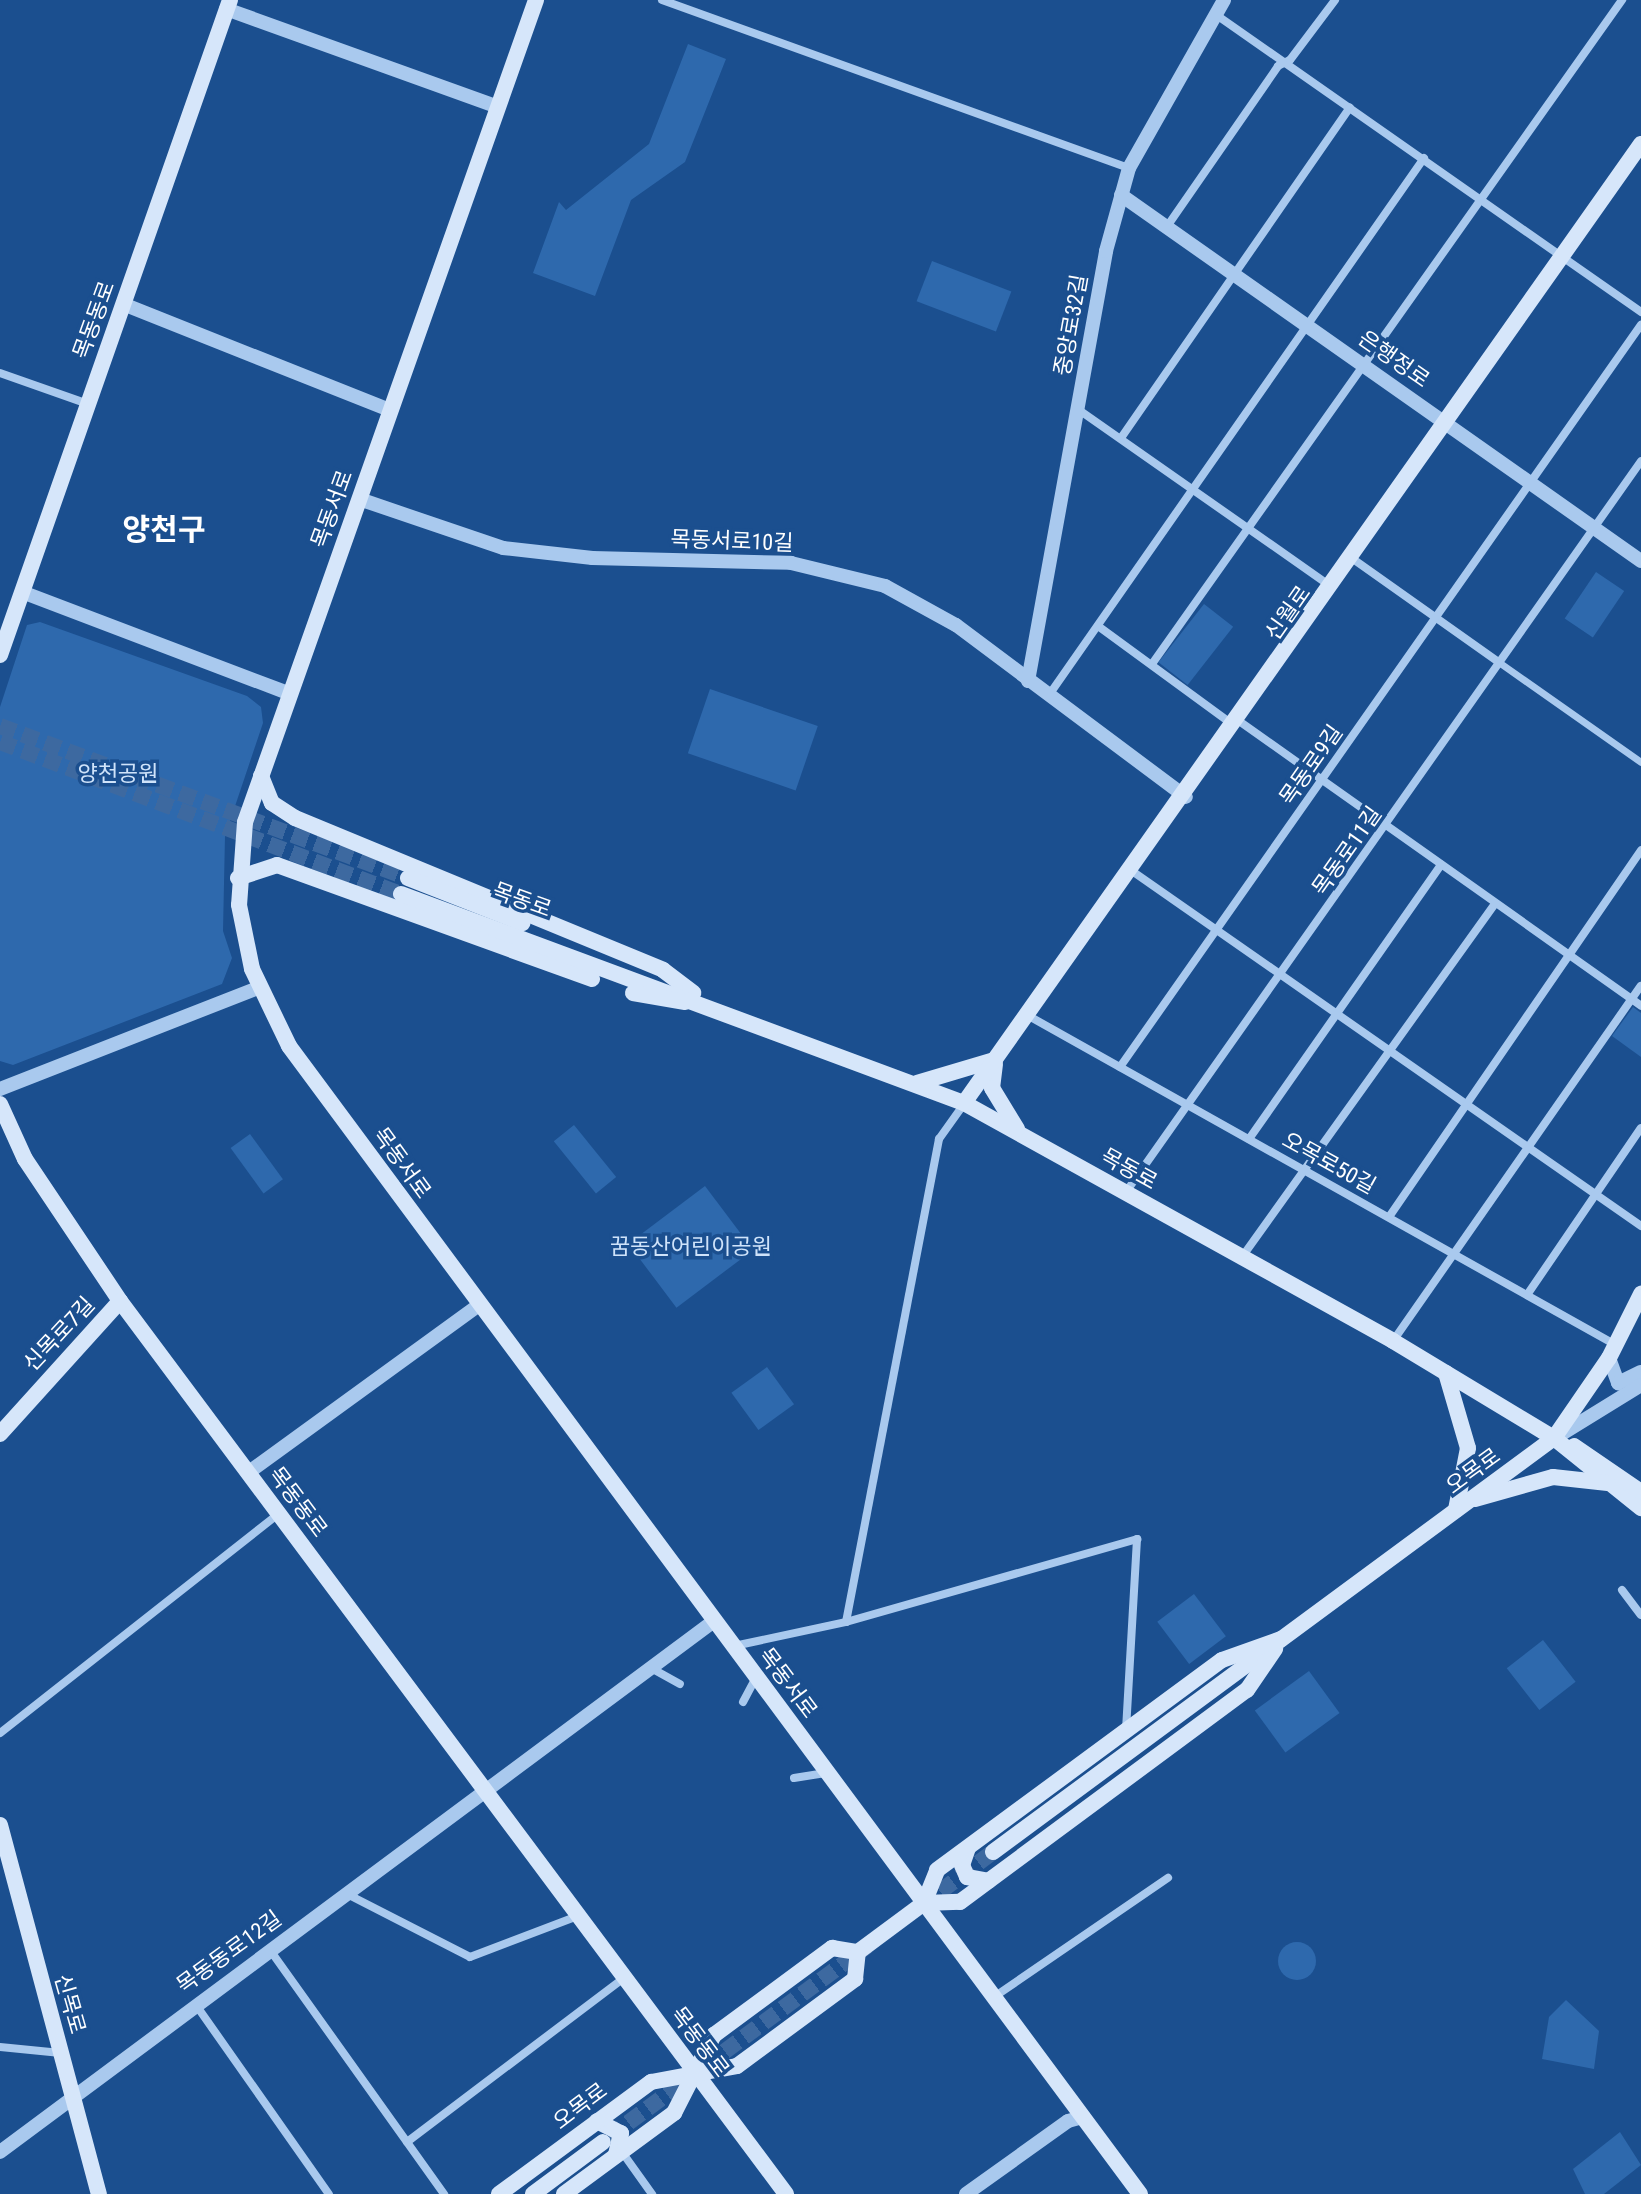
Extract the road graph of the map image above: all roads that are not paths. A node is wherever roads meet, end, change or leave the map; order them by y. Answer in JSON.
{"nodes":[{"id":1,"x":536,"y":0,"type":"edge"},
{"id":2,"x":662,"y":0,"type":"edge"},
{"id":3,"x":1224,"y":0,"type":"edge"},
{"id":4,"x":1335,"y":0,"type":"edge"},
{"id":5,"x":1622,"y":0,"type":"edge"},
{"id":6,"x":228,"y":4,"type":"edge"},
{"id":7,"x":1215,"y":14,"type":"junction"},
{"id":8,"x":1290,"y":60,"type":"junction"},
{"id":9,"x":498,"y":107,"type":"junction"},
{"id":10,"x":1350,"y":107,"type":"junction"},
{"id":11,"x":1641,"y":144,"type":"edge"},
{"id":12,"x":1424,"y":158,"type":"junction"},
{"id":13,"x":1129,"y":168,"type":"junction"},
{"id":14,"x":1121,"y":195,"type":"junction"},
{"id":15,"x":1484,"y":199,"type":"junction"},
{"id":16,"x":1166,"y":228,"type":"junction"},
{"id":17,"x":1564,"y":255,"type":"junction"},
{"id":18,"x":1235,"y":275,"type":"junction"},
{"id":19,"x":123,"y":304,"type":"junction"},
{"id":20,"x":1641,"y":312,"type":"edge"},
{"id":21,"x":1641,"y":325,"type":"edge"},
{"id":22,"x":1309,"y":326,"type":"junction"},
{"id":23,"x":1367,"y":367,"type":"junction"},
{"id":24,"x":0,"y":373,"type":"edge"},
{"id":25,"x":88,"y":404,"type":"junction"},
{"id":26,"x":390,"y":410,"type":"junction"},
{"id":27,"x":1079,"y":410,"type":"junction"},
{"id":28,"x":1447,"y":423,"type":"junction"},
{"id":29,"x":1121,"y":438,"type":"junction"},
{"id":30,"x":1639,"y":467,"type":"edge"},
{"id":31,"x":1529,"y":484,"type":"junction"},
{"id":32,"x":1196,"y":488,"type":"junction"},
{"id":33,"x":359,"y":499,"type":"junction"},
{"id":34,"x":1250,"y":527,"type":"junction"},
{"id":35,"x":1594,"y":528,"type":"junction"},
{"id":36,"x":1353,"y":559,"type":"junction"},
{"id":37,"x":1641,"y":561,"type":"edge"},
{"id":38,"x":1333,"y":587,"type":"junction"},
{"id":39,"x":22,"y":592,"type":"junction"},
{"id":40,"x":1436,"y":618,"type":"junction"},
{"id":41,"x":1098,"y":626,"type":"junction"},
{"id":42,"x":0,"y":655,"type":"edge"},
{"id":43,"x":1500,"y":663,"type":"junction"},
{"id":44,"x":1152,"y":664,"type":"junction"},
{"id":45,"x":1028,"y":681,"type":"junction"},
{"id":46,"x":290,"y":694,"type":"junction"},
{"id":47,"x":1049,"y":696,"type":"junction"},
{"id":48,"x":1237,"y":724,"type":"junction"},
{"id":49,"x":1641,"y":762,"type":"edge"},
{"id":50,"x":261,"y":776,"type":"junction"},
{"id":51,"x":1322,"y":781,"type":"junction"},
{"id":52,"x":1186,"y":797,"type":"junction"},
{"id":53,"x":1386,"y":827,"type":"junction"},
{"id":54,"x":1641,"y":850,"type":"edge"},
{"id":55,"x":1441,"y":865,"type":"junction"},
{"id":56,"x":1132,"y":871,"type":"junction"},
{"id":57,"x":238,"y":878,"type":"junction"},
{"id":58,"x":408,"y":878,"type":"tunnel mouth"},
{"id":59,"x":401,"y":894,"type":"tunnel mouth"},
{"id":60,"x":1495,"y":903,"type":"junction"},
{"id":61,"x":1217,"y":930,"type":"junction"},
{"id":62,"x":1571,"y":956,"type":"junction"},
{"id":63,"x":1283,"y":975,"type":"junction"},
{"id":64,"x":659,"y":986,"type":"junction"},
{"id":65,"x":1641,"y":986,"type":"edge"},
{"id":66,"x":258,"y":988,"type":"junction"},
{"id":67,"x":1632,"y":999,"type":"junction"},
{"id":68,"x":707,"y":1004,"type":"junction"},
{"id":69,"x":1641,"y":1006,"type":"edge"},
{"id":70,"x":1336,"y":1012,"type":"junction"},
{"id":71,"x":1027,"y":1015,"type":"junction"},
{"id":72,"x":1392,"y":1050,"type":"junction"},
{"id":73,"x":996,"y":1060,"type":"junction"},
{"id":74,"x":1120,"y":1067,"type":"junction"},
{"id":75,"x":911,"y":1083,"type":"junction"},
{"id":76,"x":0,"y":1089,"type":"edge"},
{"id":77,"x":1464,"y":1100,"type":"junction"},
{"id":78,"x":964,"y":1103,"type":"junction"},
{"id":79,"x":0,"y":1104,"type":"edge"},
{"id":80,"x":1189,"y":1106,"type":"junction"},
{"id":81,"x":1641,"y":1128,"type":"edge"},
{"id":82,"x":1021,"y":1134,"type":"junction"},
{"id":83,"x":1249,"y":1139,"type":"junction"},
{"id":84,"x":1528,"y":1145,"type":"junction"},
{"id":85,"x":1305,"y":1169,"type":"junction"},
{"id":86,"x":1126,"y":1192,"type":"junction"},
{"id":87,"x":1595,"y":1193,"type":"junction"},
{"id":88,"x":1389,"y":1217,"type":"junction"},
{"id":89,"x":1641,"y":1226,"type":"edge"},
{"id":90,"x":1453,"y":1253,"type":"junction"},
{"id":91,"x":1242,"y":1257,"type":"junction"},
{"id":92,"x":1641,"y":1294,"type":"edge"},
{"id":93,"x":1527,"y":1295,"type":"junction"},
{"id":94,"x":120,"y":1301,"type":"junction"},
{"id":95,"x":479,"y":1305,"type":"junction"},
{"id":96,"x":1393,"y":1341,"type":"junction"},
{"id":97,"x":1612,"y":1351,"type":"junction"},
{"id":98,"x":1445,"y":1372,"type":"junction"},
{"id":99,"x":1641,"y":1372,"type":"edge"},
{"id":100,"x":1641,"y":1385,"type":"edge"},
{"id":101,"x":0,"y":1434,"type":"edge"},
{"id":102,"x":1554,"y":1438,"type":"junction"},
{"id":103,"x":249,"y":1472,"type":"junction"},
{"id":104,"x":1614,"y":1485,"type":"junction"},
{"id":105,"x":1641,"y":1492,"type":"edge"},
{"id":106,"x":1463,"y":1505,"type":"junction"},
{"id":107,"x":1641,"y":1508,"type":"edge"},
{"id":108,"x":279,"y":1513,"type":"junction"},
{"id":109,"x":1622,"y":1590,"type":"dead end"},
{"id":110,"x":1641,"y":1615,"type":"edge"},
{"id":111,"x":714,"y":1621,"type":"junction"},
{"id":112,"x":846,"y":1622,"type":"junction"},
{"id":113,"x":1281,"y":1639,"type":"junction"},
{"id":114,"x":733,"y":1646,"type":"junction"},
{"id":115,"x":651,"y":1668,"type":"junction"},
{"id":116,"x":756,"y":1678,"type":"junction"},
{"id":117,"x":680,"y":1684,"type":"dead end"},
{"id":118,"x":743,"y":1702,"type":"dead end"},
{"id":119,"x":1126,"y":1730,"type":"junction"},
{"id":120,"x":0,"y":1733,"type":"edge"},
{"id":121,"x":827,"y":1773,"type":"junction"},
{"id":122,"x":794,"y":1778,"type":"dead end"},
{"id":123,"x":485,"y":1790,"type":"junction"},
{"id":124,"x":0,"y":1825,"type":"edge"},
{"id":125,"x":969,"y":1846,"type":"junction"},
{"id":126,"x":993,"y":1852,"type":"tunnel mouth"},
{"id":127,"x":1168,"y":1878,"type":"dead end"},
{"id":128,"x":989,"y":1881,"type":"junction"},
{"id":129,"x":8,"y":1884,"type":"edge"},
{"id":130,"x":345,"y":1894,"type":"junction"},
{"id":131,"x":924,"y":1903,"type":"junction"},
{"id":132,"x":579,"y":1916,"type":"junction"},
{"id":133,"x":269,"y":1950,"type":"junction"},
{"id":134,"x":858,"y":1952,"type":"junction"},
{"id":135,"x":625,"y":1977,"type":"junction"},
{"id":136,"x":994,"y":1997,"type":"junction"},
{"id":137,"x":195,"y":2004,"type":"junction"},
{"id":138,"x":0,"y":2047,"type":"edge"},
{"id":139,"x":61,"y":2054,"type":"junction"},
{"id":140,"x":696,"y":2073,"type":"junction"},
{"id":141,"x":73,"y":2094,"type":"junction"},
{"id":142,"x":1083,"y":2117,"type":"junction"},
{"id":143,"x":597,"y":2121,"type":"junction"},
{"id":144,"x":407,"y":2142,"type":"junction"},
{"id":145,"x":603,"y":2142,"type":"tunnel mouth"},
{"id":146,"x":0,"y":2152,"type":"edge"},
{"id":147,"x":618,"y":2154,"type":"junction"},
{"id":148,"x":99,"y":2194,"type":"edge"},
{"id":149,"x":329,"y":2194,"type":"edge"},
{"id":150,"x":444,"y":2194,"type":"edge"},
{"id":151,"x":499,"y":2194,"type":"edge"},
{"id":152,"x":533,"y":2194,"type":"edge"},
{"id":153,"x":564,"y":2194,"type":"edge"},
{"id":154,"x":652,"y":2194,"type":"edge"},
{"id":155,"x":786,"y":2194,"type":"edge"},
{"id":156,"x":966,"y":2194,"type":"edge"},
{"id":157,"x":1140,"y":2194,"type":"edge"}],
"edges":[{"from":1,"to":9,"type":"main road","name":"목동서로"},
{"from":2,"to":13,"type":"street"},
{"from":3,"to":7,"type":"street","name":"중앙로32길"},
{"from":4,"to":8,"type":"street"},
{"from":5,"to":15,"type":"street"},
{"from":6,"to":9,"type":"street"},
{"from":6,"to":19,"type":"main road","name":"목동동로"},
{"from":7,"to":8,"type":"street"},
{"from":7,"to":13,"type":"street","name":"중앙로32길"},
{"from":8,"to":10,"type":"street"},
{"from":8,"to":16,"type":"street"},
{"from":9,"to":26,"type":"main road","name":"목동서로"},
{"from":10,"to":12,"type":"street"},
{"from":10,"to":18,"type":"street"},
{"from":11,"to":17,"type":"main road","name":"신월로"},
{"from":12,"to":15,"type":"street"},
{"from":12,"to":22,"type":"street"},
{"from":13,"to":14,"type":"street","name":"중앙로32길"},
{"from":14,"to":16,"type":"street","name":"은행정로"},
{"from":14,"to":27,"type":"street","name":"중앙로32길"},
{"from":15,"to":17,"type":"street"},
{"from":15,"to":23,"type":"street"},
{"from":16,"to":18,"type":"street","name":"은행정로"},
{"from":17,"to":20,"type":"street"},
{"from":17,"to":28,"type":"main road","name":"신월로"},
{"from":18,"to":22,"type":"street","name":"은행정로"},
{"from":18,"to":29,"type":"street"},
{"from":19,"to":25,"type":"main road","name":"목동동로"},
{"from":19,"to":26,"type":"street"},
{"from":21,"to":31,"type":"street","name":"목동로9길"},
{"from":22,"to":23,"type":"street","name":"은행정로"},
{"from":22,"to":32,"type":"street"},
{"from":23,"to":28,"type":"street","name":"은행정로"},
{"from":23,"to":34,"type":"street"},
{"from":24,"to":25,"type":"street"},
{"from":25,"to":39,"type":"main road","name":"목동동로"},
{"from":26,"to":33,"type":"main road","name":"목동서로"},
{"from":27,"to":29,"type":"street"},
{"from":27,"to":45,"type":"street","name":"중앙로32길"},
{"from":28,"to":31,"type":"street","name":"은행정로"},
{"from":28,"to":36,"type":"main road","name":"신월로"},
{"from":29,"to":32,"type":"street"},
{"from":30,"to":35,"type":"street","name":"목동로11길"},
{"from":31,"to":35,"type":"street","name":"은행정로"},
{"from":31,"to":40,"type":"street","name":"목동로9길"},
{"from":32,"to":34,"type":"street"},
{"from":32,"to":41,"type":"street"},
{"from":33,"to":45,"type":"street","name":"목동서로10길"},
{"from":33,"to":46,"type":"main road","name":"목동서로"},
{"from":34,"to":38,"type":"street"},
{"from":34,"to":44,"type":"street"},
{"from":35,"to":37,"type":"street","name":"은행정로"},
{"from":35,"to":43,"type":"street","name":"목동로11길"},
{"from":36,"to":38,"type":"main road","name":"신월로"},
{"from":36,"to":40,"type":"street"},
{"from":38,"to":48,"type":"main road","name":"신월로"},
{"from":39,"to":42,"type":"main road","name":"목동동로"},
{"from":39,"to":46,"type":"street"},
{"from":40,"to":43,"type":"street"},
{"from":40,"to":51,"type":"street","name":"목동로9길"},
{"from":41,"to":44,"type":"street"},
{"from":41,"to":47,"type":"street"},
{"from":43,"to":49,"type":"street"},
{"from":43,"to":53,"type":"street","name":"목동로11길"},
{"from":44,"to":48,"type":"street"},
{"from":45,"to":47,"type":"street","name":"목동서로10길"},
{"from":46,"to":50,"type":"main road","name":"목동서로"},
{"from":47,"to":52,"type":"street","name":"목동서로10길"},
{"from":48,"to":51,"type":"street"},
{"from":48,"to":52,"type":"main road","name":"신월로"},
{"from":50,"to":57,"type":"main road","name":"목동서로"},
{"from":50,"to":68,"type":"main road"},
{"from":51,"to":53,"type":"street"},
{"from":51,"to":61,"type":"street","name":"목동로9길"},
{"from":52,"to":56,"type":"main road","name":"신월로"},
{"from":53,"to":55,"type":"street"},
{"from":53,"to":63,"type":"street","name":"목동로11길"},
{"from":54,"to":62,"type":"street"},
{"from":55,"to":60,"type":"street"},
{"from":55,"to":70,"type":"street"},
{"from":56,"to":61,"type":"street"},
{"from":56,"to":71,"type":"main road","name":"신월로"},
{"from":57,"to":66,"type":"main road","name":"목동서로"},
{"from":57,"to":68,"type":"main road"},
{"from":58,"to":64,"type":"main road","name":"목동로"},
{"from":59,"to":64,"type":"main road","name":"목동로"},
{"from":60,"to":62,"type":"street"},
{"from":60,"to":72,"type":"street"},
{"from":61,"to":63,"type":"street"},
{"from":61,"to":74,"type":"street","name":"목동로9길"},
{"from":62,"to":67,"type":"street"},
{"from":62,"to":77,"type":"street"},
{"from":63,"to":70,"type":"street"},
{"from":63,"to":80,"type":"street","name":"목동로11길"},
{"from":64,"to":68,"type":"main road","name":"목동로"},
{"from":65,"to":67,"type":"street"},
{"from":66,"to":76,"type":"street"},
{"from":66,"to":95,"type":"main road","name":"목동서로"},
{"from":67,"to":69,"type":"street"},
{"from":67,"to":84,"type":"street"},
{"from":68,"to":75,"type":"main road","name":"목동로"},
{"from":70,"to":72,"type":"street"},
{"from":70,"to":83,"type":"street"},
{"from":71,"to":73,"type":"main road","name":"신월로"},
{"from":71,"to":74,"type":"street","name":"오목로50길"},
{"from":72,"to":77,"type":"street"},
{"from":72,"to":85,"type":"street"},
{"from":73,"to":75,"type":"main road"},
{"from":73,"to":78,"type":"main road","name":"신월로"},
{"from":73,"to":82,"type":"main road"},
{"from":74,"to":80,"type":"street","name":"오목로50길"},
{"from":75,"to":78,"type":"main road","name":"목동로"},
{"from":77,"to":84,"type":"street"},
{"from":77,"to":88,"type":"street"},
{"from":78,"to":82,"type":"main road","name":"목동로"},
{"from":78,"to":112,"type":"street"},
{"from":79,"to":94,"type":"main road","name":"목동동로"},
{"from":80,"to":83,"type":"street","name":"오목로50길"},
{"from":80,"to":86,"type":"street","name":"목동로11길"},
{"from":81,"to":87,"type":"street"},
{"from":82,"to":86,"type":"main road","name":"목동로"},
{"from":83,"to":85,"type":"street","name":"오목로50길"},
{"from":84,"to":87,"type":"street"},
{"from":84,"to":90,"type":"street"},
{"from":85,"to":88,"type":"street","name":"오목로50길"},
{"from":85,"to":91,"type":"street"},
{"from":86,"to":91,"type":"main road","name":"목동로"},
{"from":87,"to":89,"type":"street"},
{"from":87,"to":93,"type":"street"},
{"from":88,"to":90,"type":"street","name":"오목로50길"},
{"from":90,"to":93,"type":"street","name":"오목로50길"},
{"from":90,"to":96,"type":"street"},
{"from":91,"to":96,"type":"main road","name":"목동로"},
{"from":92,"to":97,"type":"main road","name":"오목로"},
{"from":93,"to":97,"type":"street","name":"오목로50길"},
{"from":94,"to":101,"type":"main road","name":"신목로7길"},
{"from":94,"to":103,"type":"main road","name":"목동동로"},
{"from":95,"to":103,"type":"street"},
{"from":95,"to":111,"type":"main road","name":"목동서로"},
{"from":96,"to":98,"type":"main road","name":"목동로"},
{"from":97,"to":99,"type":"street"},
{"from":97,"to":102,"type":"main road","name":"오목로"},
{"from":98,"to":102,"type":"main road","name":"목동로"},
{"from":98,"to":106,"type":"main road"},
{"from":100,"to":102,"type":"street"},
{"from":102,"to":104,"type":"main road","name":"목동로"},
{"from":102,"to":105,"type":"main road","name":"목동로"},
{"from":102,"to":106,"type":"main road","name":"오목로"},
{"from":103,"to":108,"type":"main road","name":"목동동로"},
{"from":104,"to":106,"type":"main road"},
{"from":104,"to":107,"type":"main road","name":"목동로"},
{"from":106,"to":113,"type":"main road","name":"오목로"},
{"from":108,"to":120,"type":"street"},
{"from":108,"to":123,"type":"main road","name":"목동동로"},
{"from":109,"to":110,"type":"street"},
{"from":111,"to":114,"type":"main road","name":"목동서로"},
{"from":111,"to":115,"type":"street","name":"목동동로12길"},
{"from":112,"to":114,"type":"street"},
{"from":112,"to":119,"type":"street"},
{"from":113,"to":119,"type":"main road","name":"오목로"},
{"from":113,"to":126,"type":"main road","name":"오목로"},
{"from":113,"to":128,"type":"main road","name":"오목로"},
{"from":114,"to":116,"type":"main road","name":"목동서로"},
{"from":115,"to":117,"type":"street"},
{"from":115,"to":123,"type":"street","name":"목동동로12길"},
{"from":116,"to":118,"type":"street"},
{"from":116,"to":121,"type":"main road","name":"목동서로"},
{"from":119,"to":125,"type":"main road","name":"오목로"},
{"from":121,"to":122,"type":"street"},
{"from":121,"to":131,"type":"main road","name":"목동서로"},
{"from":123,"to":130,"type":"street","name":"목동동로12길"},
{"from":123,"to":132,"type":"main road","name":"목동동로"},
{"from":124,"to":129,"type":"main road","name":"신목로"},
{"from":125,"to":128,"type":"main road"},
{"from":125,"to":131,"type":"main road","name":"오목로"},
{"from":127,"to":136,"type":"street"},
{"from":128,"to":131,"type":"main road","name":"오목로"},
{"from":129,"to":139,"type":"main road","name":"신목로"},
{"from":130,"to":132,"type":"street"},
{"from":130,"to":133,"type":"street","name":"목동동로12길"},
{"from":131,"to":134,"type":"main road","name":"오목로"},
{"from":131,"to":136,"type":"main road","name":"목동서로"},
{"from":132,"to":135,"type":"main road","name":"목동동로"},
{"from":133,"to":137,"type":"street","name":"목동동로12길"},
{"from":133,"to":144,"type":"street"},
{"from":134,"to":140,"type":"main road"},
{"from":134,"to":140,"type":"main road","name":"오목로"},
{"from":135,"to":140,"type":"main road","name":"목동동로"},
{"from":135,"to":144,"type":"street"},
{"from":136,"to":142,"type":"main road","name":"목동서로"},
{"from":137,"to":141,"type":"street","name":"목동동로12길"},
{"from":137,"to":149,"type":"street"},
{"from":138,"to":139,"type":"street"},
{"from":139,"to":141,"type":"main road","name":"신목로"},
{"from":140,"to":143,"type":"main road","name":"오목로"},
{"from":140,"to":147,"type":"main road"},
{"from":140,"to":155,"type":"main road","name":"목동동로"},
{"from":141,"to":146,"type":"street","name":"목동동로12길"},
{"from":141,"to":148,"type":"main road","name":"신목로"},
{"from":142,"to":156,"type":"street"},
{"from":142,"to":157,"type":"main road","name":"목동서로"},
{"from":143,"to":147,"type":"main road"},
{"from":143,"to":151,"type":"main road","name":"오목로"},
{"from":144,"to":150,"type":"street"},
{"from":145,"to":152,"type":"main road","name":"오목로"},
{"from":147,"to":153,"type":"main road"},
{"from":147,"to":154,"type":"street"}]}
